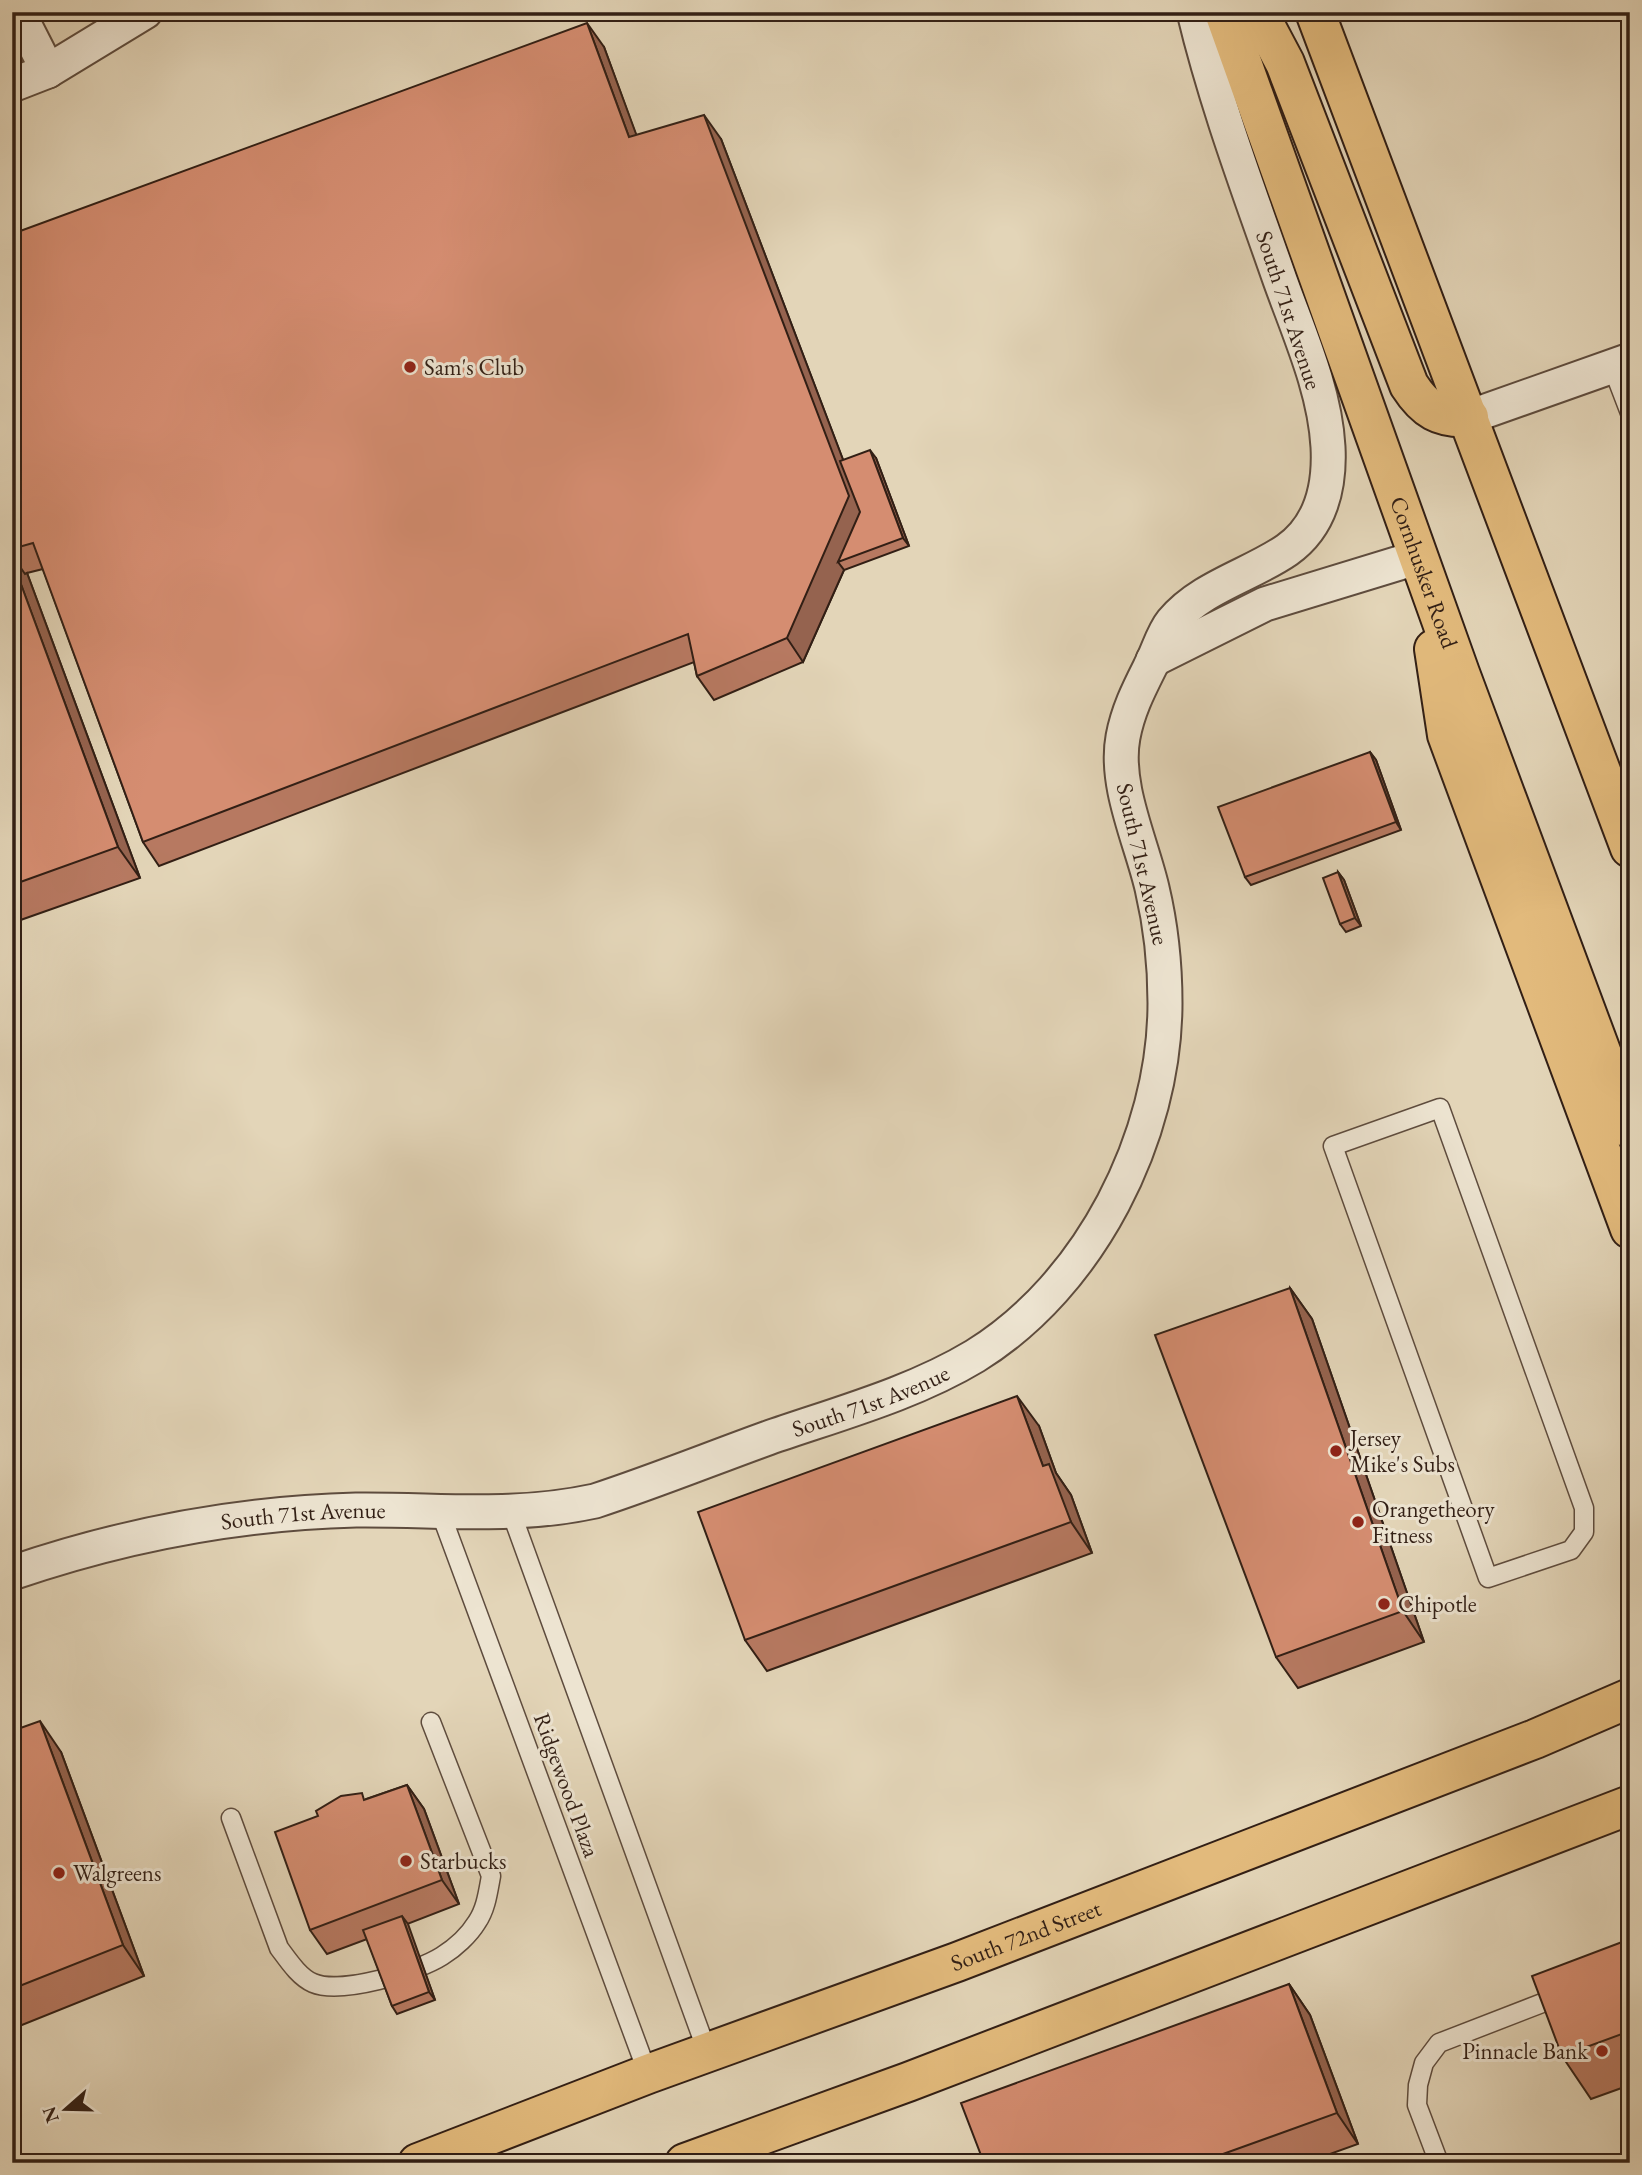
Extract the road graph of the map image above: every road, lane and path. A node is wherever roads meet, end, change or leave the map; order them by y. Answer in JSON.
{"nodes":[{"id":1,"x":18,"y":12,"type":"edge"},
{"id":2,"x":145,"y":12,"type":"edge"},
{"id":3,"x":1194,"y":12,"type":"edge"},
{"id":4,"x":1224,"y":12,"type":"edge"},
{"id":5,"x":1258,"y":12,"type":"edge"},
{"id":6,"x":1315,"y":12,"type":"edge"},
{"id":7,"x":48,"y":71,"type":"junction"},
{"id":8,"x":12,"y":85,"type":"edge"},
{"id":9,"x":1621,"y":363,"type":"edge"},
{"id":10,"x":1630,"y":413,"type":"edge"},
{"id":11,"x":1469,"y":417,"type":"junction"},
{"id":12,"x":1419,"y":558,"type":"junction"},
{"id":13,"x":1153,"y":660,"type":"junction"},
{"id":14,"x":1630,"y":848,"type":"edge"},
{"id":15,"x":1630,"y":1129,"type":"edge"},
{"id":16,"x":1333,"y":1146,"type":"joint"},
{"id":17,"x":1630,"y":1229,"type":"edge"},
{"id":18,"x":510,"y":1512,"type":"junction"},
{"id":19,"x":441,"y":1514,"type":"junction"},
{"id":20,"x":12,"y":1573,"type":"edge"},
{"id":21,"x":1628,"y":1698,"type":"edge"},
{"id":22,"x":431,"y":1722,"type":"dead end"},
{"id":23,"x":1630,"y":1804,"type":"edge"},
{"id":24,"x":1630,"y":1816,"type":"edge"},
{"id":25,"x":231,"y":1818,"type":"dead end"},
{"id":26,"x":1581,"y":1823,"type":"junction"},
{"id":27,"x":1579,"y":1989,"type":"edge"},
{"id":28,"x":708,"y":2054,"type":"junction"},
{"id":29,"x":648,"y":2074,"type":"junction"},
{"id":30,"x":418,"y":2163,"type":"edge"},
{"id":31,"x":685,"y":2163,"type":"edge"},
{"id":32,"x":1439,"y":2163,"type":"edge"}],
"edges":[{"from":1,"to":7,"type":"street"},
{"from":2,"to":7,"type":"street"},
{"from":3,"to":13,"type":"street","name":"South 71st Avenue"},
{"from":4,"to":12,"type":"main road","name":"Cornhusker Road"},
{"from":5,"to":11,"type":"main road"},
{"from":6,"to":11,"type":"main road"},
{"from":7,"to":8,"type":"street"},
{"from":9,"to":10,"type":"lane"},
{"from":9,"to":11,"type":"street"},
{"from":11,"to":14,"type":"main road"},
{"from":12,"to":13,"type":"street"},
{"from":12,"to":15,"type":"main road","name":"Cornhusker Road"},
{"from":12,"to":17,"type":"main road"},
{"from":13,"to":18,"type":"street","name":"South 71st Avenue"},
{"from":16,"to":16,"type":"lane"},
{"from":18,"to":19,"type":"street","name":"South 71st Avenue"},
{"from":18,"to":28,"type":"lane","name":"Ridgewood Plaza"},
{"from":19,"to":20,"type":"street","name":"South 71st Avenue"},
{"from":19,"to":29,"type":"lane","name":"Ridgewood Plaza"},
{"from":21,"to":28,"type":"main road","name":"South 72nd Street"},
{"from":22,"to":25,"type":"lane"},
{"from":23,"to":26,"type":"main road"},
{"from":24,"to":26,"type":"main road"},
{"from":26,"to":31,"type":"main road"},
{"from":27,"to":32,"type":"lane"},
{"from":28,"to":29,"type":"main road","name":"South 72nd Street"},
{"from":29,"to":30,"type":"main road","name":"South 72nd Street"}]}
